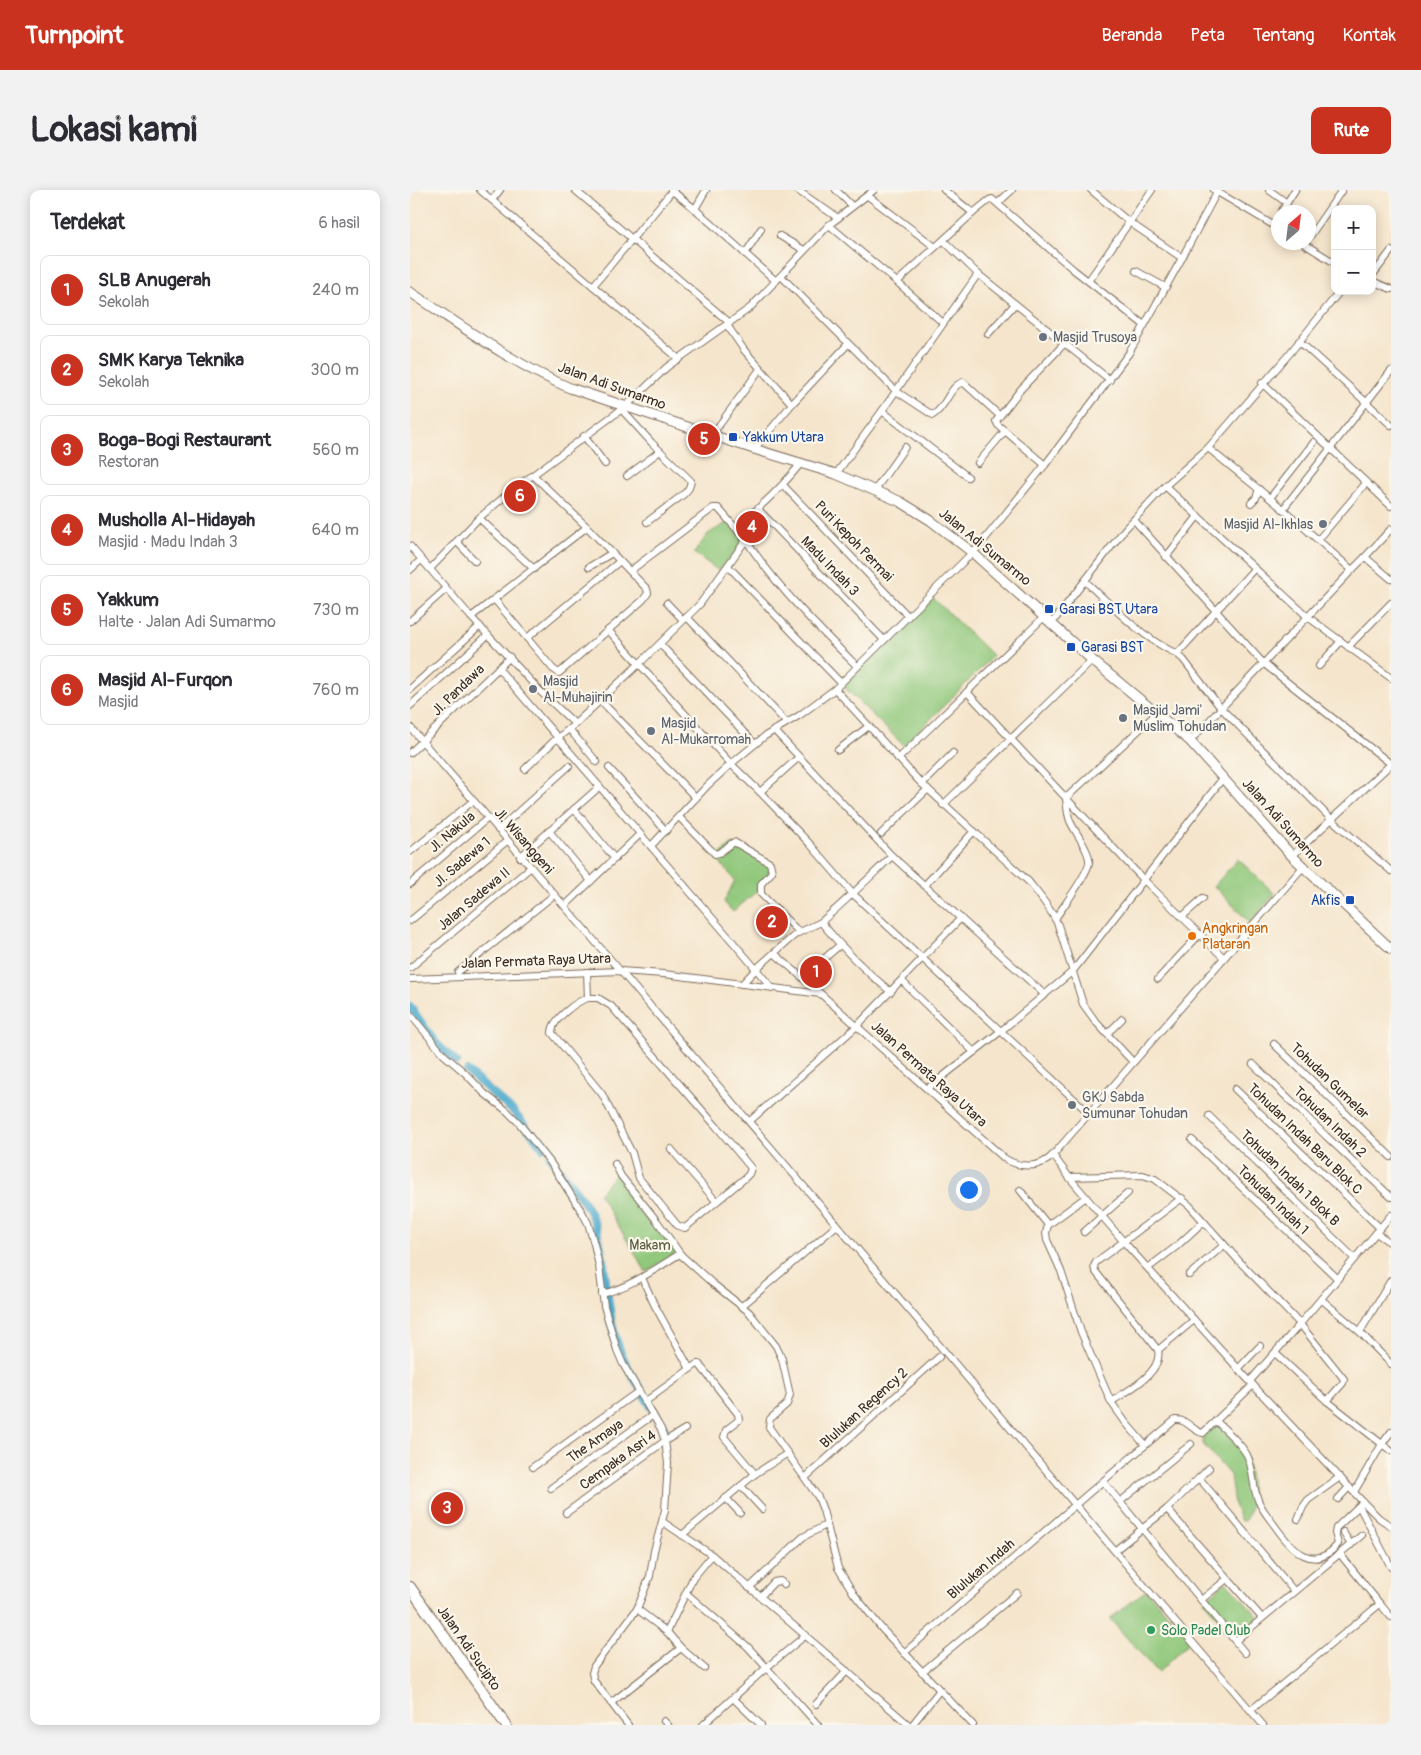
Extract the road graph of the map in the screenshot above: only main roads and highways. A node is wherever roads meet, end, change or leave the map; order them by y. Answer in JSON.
{"nodes":[{"id":1,"x":410,"y":292,"type":"edge"},
{"id":2,"x":1391,"y":949,"type":"edge"},
{"id":3,"x":410,"y":1587,"type":"edge"},
{"id":4,"x":506,"y":1725,"type":"edge"}],
"edges":[{"from":1,"to":2,"type":"main road","name":"Jalan Adi Sumarmo"},
{"from":3,"to":4,"type":"highway","name":"Jalan Adi Sucipto"}]}
